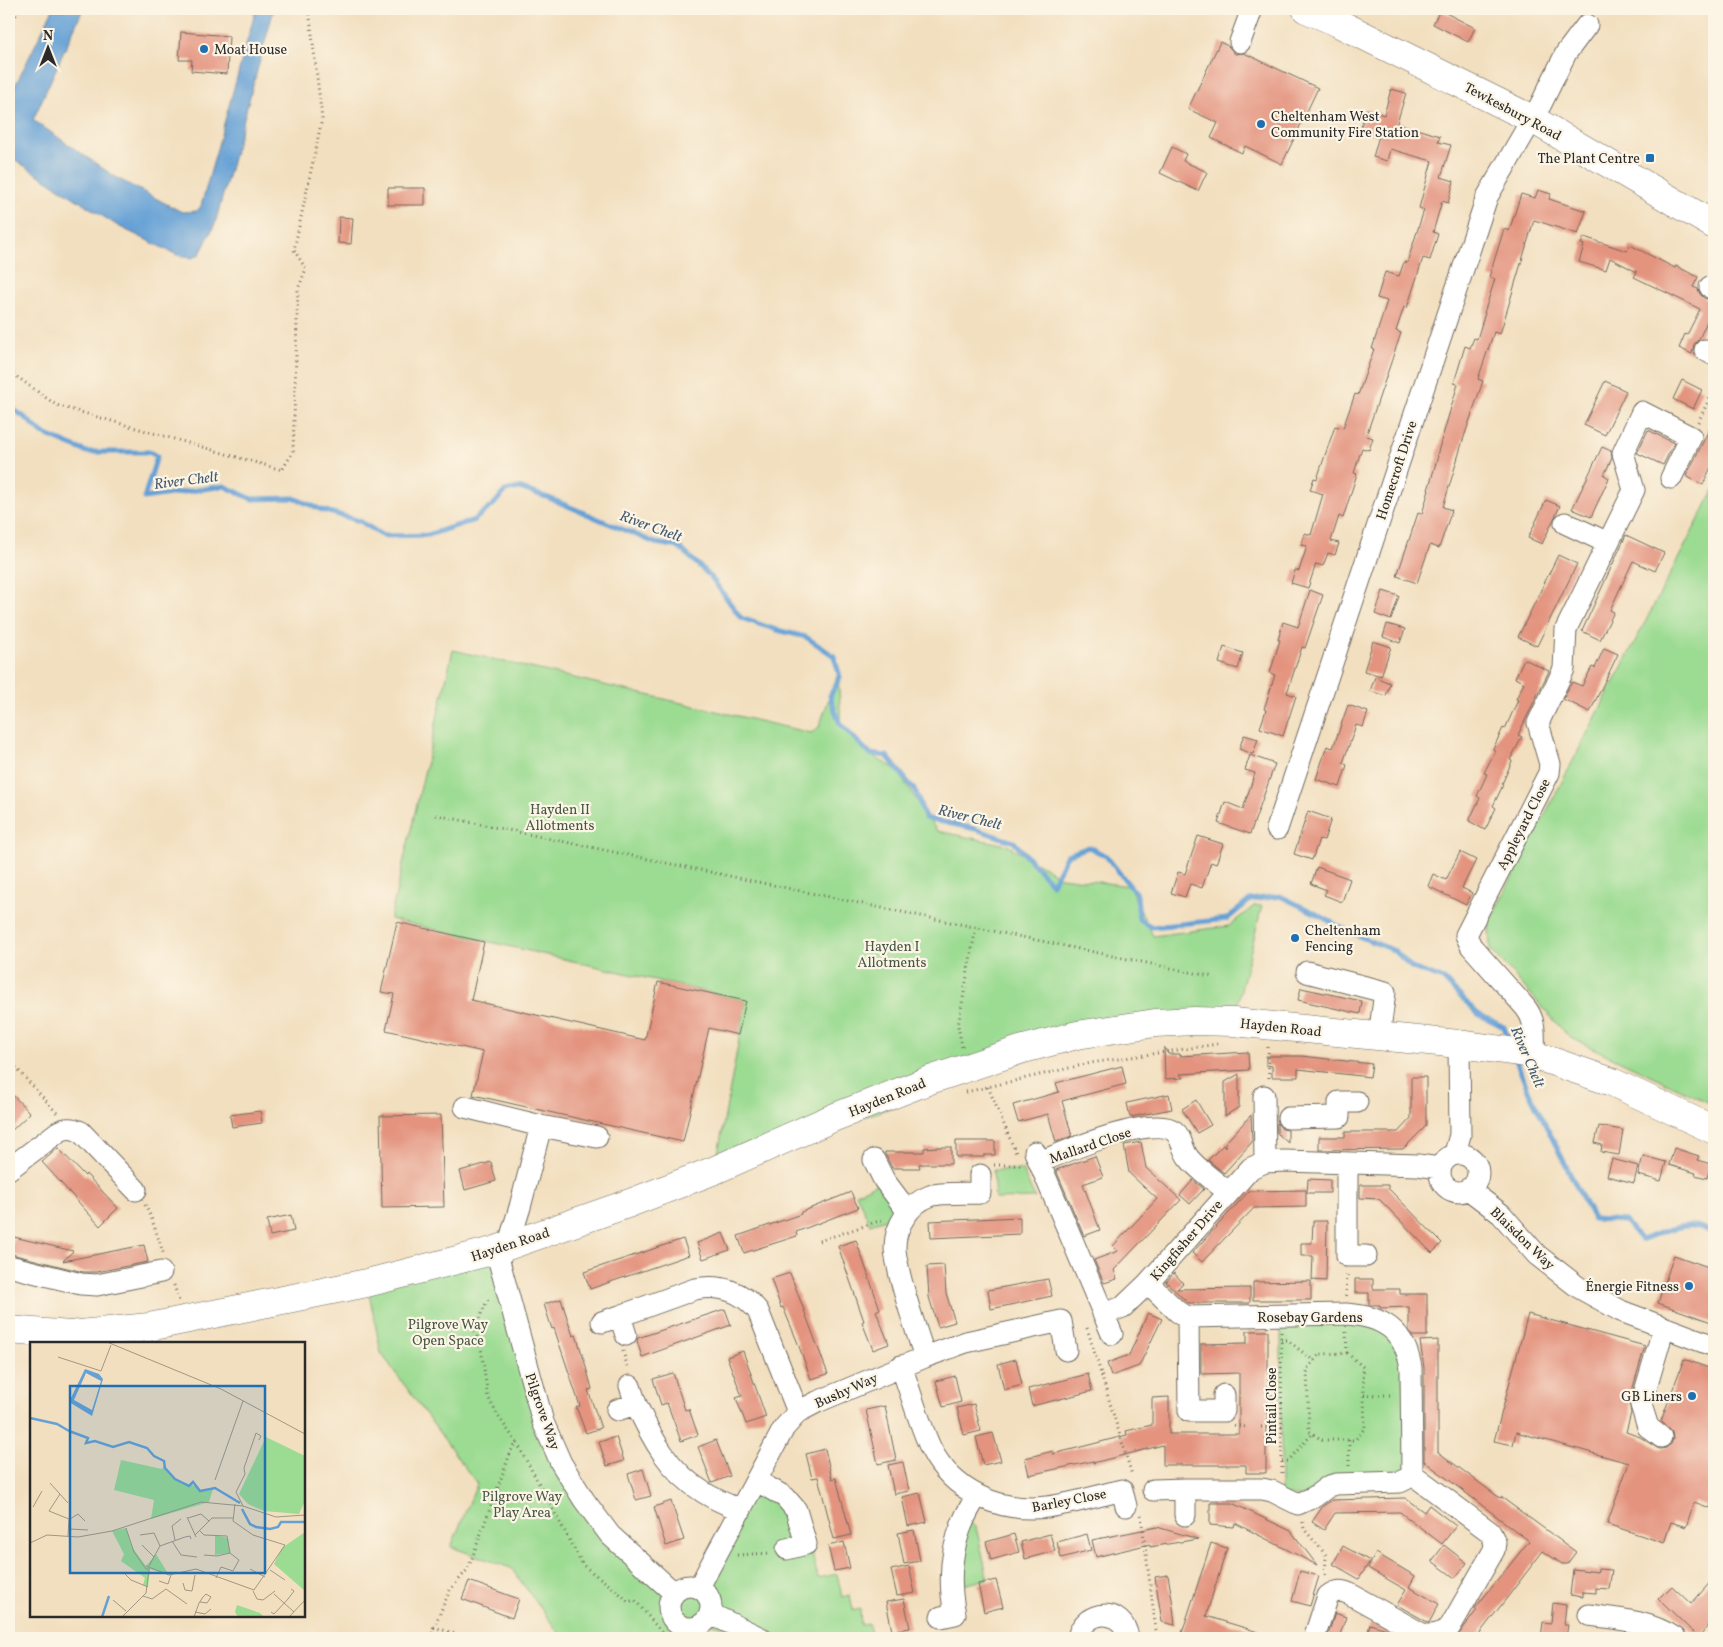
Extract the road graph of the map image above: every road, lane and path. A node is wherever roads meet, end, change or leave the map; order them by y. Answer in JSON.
{"nodes":[{"id":1,"x":19,"y":9,"type":"edge"},
{"id":2,"x":309,"y":9,"type":"edge"},
{"id":3,"x":1252,"y":9,"type":"edge"},
{"id":4,"x":1321,"y":12,"type":"edge"},
{"id":5,"x":1587,"y":25,"type":"dead end"},
{"id":6,"x":9,"y":28,"type":"edge"},
{"id":7,"x":1240,"y":42,"type":"dead end"},
{"id":8,"x":1532,"y":119,"type":"junction"},
{"id":9,"x":1714,"y":225,"type":"edge"},
{"id":10,"x":9,"y":371,"type":"edge"},
{"id":11,"x":1714,"y":388,"type":"edge"},
{"id":12,"x":1691,"y":437,"type":"junction"},
{"id":13,"x":1671,"y":478,"type":"dead end"},
{"id":14,"x":1566,"y":523,"type":"dead end"},
{"id":15,"x":1608,"y":543,"type":"junction"},
{"id":16,"x":436,"y":815,"type":"dead end"},
{"id":17,"x":1278,"y":829,"type":"dead end"},
{"id":18,"x":976,"y":927,"type":"junction"},
{"id":19,"x":1307,"y":972,"type":"dead end"},
{"id":20,"x":1214,"y":977,"type":"dead end"},
{"id":21,"x":1379,"y":1037,"type":"junction"},
{"id":22,"x":1222,"y":1044,"type":"dead end"},
{"id":23,"x":1459,"y":1044,"type":"junction"},
{"id":24,"x":1259,"y":1046,"type":"dead end"},
{"id":25,"x":1520,"y":1053,"type":"junction"},
{"id":26,"x":9,"y":1060,"type":"edge"},
{"id":27,"x":967,"y":1067,"type":"junction"},
{"id":28,"x":988,"y":1087,"type":"junction"},
{"id":29,"x":962,"y":1094,"type":"dead end"},
{"id":30,"x":1264,"y":1096,"type":"joint"},
{"id":31,"x":1357,"y":1102,"type":"dead end"},
{"id":32,"x":464,"y":1107,"type":"dead end"},
{"id":33,"x":1275,"y":1118,"type":"junction"},
{"id":34,"x":541,"y":1126,"type":"junction"},
{"id":35,"x":71,"y":1128,"type":"junction"},
{"id":36,"x":1714,"y":1130,"type":"edge"},
{"id":37,"x":596,"y":1137,"type":"dead end"},
{"id":38,"x":1455,"y":1153,"type":"junction"},
{"id":39,"x":874,"y":1160,"type":"dead end"},
{"id":40,"x":1033,"y":1161,"type":"junction"},
{"id":41,"x":1265,"y":1162,"type":"junction"},
{"id":42,"x":1347,"y":1164,"type":"junction"},
{"id":43,"x":1439,"y":1168,"type":"junction"},
{"id":44,"x":9,"y":1169,"type":"edge"},
{"id":45,"x":980,"y":1175,"type":"dead end"},
{"id":46,"x":136,"y":1190,"type":"dead end"},
{"id":47,"x":1468,"y":1190,"type":"junction"},
{"id":48,"x":1228,"y":1192,"type":"junction"},
{"id":49,"x":908,"y":1212,"type":"junction"},
{"id":50,"x":819,"y":1241,"type":"dead end"},
{"id":51,"x":502,"y":1256,"type":"junction"},
{"id":52,"x":1357,"y":1256,"type":"joint"},
{"id":53,"x":9,"y":1266,"type":"edge"},
{"id":54,"x":161,"y":1272,"type":"dead end"},
{"id":55,"x":1148,"y":1283,"type":"junction"},
{"id":56,"x":1346,"y":1314,"type":"junction"},
{"id":57,"x":1281,"y":1316,"type":"junction"},
{"id":58,"x":1188,"y":1317,"type":"junction"},
{"id":59,"x":1095,"y":1319,"type":"junction"},
{"id":60,"x":616,"y":1324,"type":"joint"},
{"id":61,"x":1664,"y":1328,"type":"junction"},
{"id":62,"x":9,"y":1330,"type":"edge"},
{"id":63,"x":1112,"y":1334,"type":"dead end"},
{"id":64,"x":1281,"y":1340,"type":"junction"},
{"id":65,"x":1714,"y":1346,"type":"edge"},
{"id":66,"x":1066,"y":1350,"type":"dead end"},
{"id":67,"x":925,"y":1357,"type":"junction"},
{"id":68,"x":1314,"y":1361,"type":"junction"},
{"id":69,"x":902,"y":1366,"type":"junction"},
{"id":70,"x":1224,"y":1395,"type":"dead end"},
{"id":71,"x":1364,"y":1395,"type":"junction"},
{"id":72,"x":1412,"y":1395,"type":"junction"},
{"id":73,"x":628,"y":1400,"type":"joint"},
{"id":74,"x":798,"y":1412,"type":"junction"},
{"id":75,"x":1261,"y":1427,"type":"dead end"},
{"id":76,"x":1282,"y":1427,"type":"junction"},
{"id":77,"x":1313,"y":1433,"type":"junction"},
{"id":78,"x":1661,"y":1436,"type":"dead end"},
{"id":79,"x":1349,"y":1440,"type":"junction"},
{"id":80,"x":517,"y":1442,"type":"junction"},
{"id":81,"x":1282,"y":1462,"type":"junction"},
{"id":82,"x":1412,"y":1474,"type":"junction"},
{"id":83,"x":1133,"y":1478,"type":"dead end"},
{"id":84,"x":757,"y":1481,"type":"junction"},
{"id":85,"x":1349,"y":1484,"type":"junction"},
{"id":86,"x":1185,"y":1489,"type":"junction"},
{"id":87,"x":977,"y":1496,"type":"junction"},
{"id":88,"x":1290,"y":1499,"type":"junction"},
{"id":89,"x":1139,"y":1501,"type":"junction"},
{"id":90,"x":741,"y":1510,"type":"junction"},
{"id":91,"x":1185,"y":1515,"type":"dead end"},
{"id":92,"x":787,"y":1549,"type":"joint"},
{"id":93,"x":719,"y":1550,"type":"junction"},
{"id":94,"x":699,"y":1587,"type":"junction"},
{"id":95,"x":1336,"y":1591,"type":"junction"},
{"id":96,"x":673,"y":1592,"type":"junction"},
{"id":97,"x":711,"y":1614,"type":"junction"},
{"id":98,"x":1589,"y":1615,"type":"dead end"},
{"id":99,"x":941,"y":1617,"type":"dead end"},
{"id":100,"x":434,"y":1627,"type":"junction"},
{"id":101,"x":696,"y":1633,"type":"edge"},
{"id":102,"x":431,"y":1638,"type":"edge"},
{"id":103,"x":468,"y":1638,"type":"edge"},
{"id":104,"x":666,"y":1638,"type":"edge"},
{"id":105,"x":761,"y":1638,"type":"edge"},
{"id":106,"x":1078,"y":1638,"type":"edge"},
{"id":107,"x":1128,"y":1638,"type":"edge"},
{"id":108,"x":1157,"y":1638,"type":"edge"},
{"id":109,"x":1314,"y":1638,"type":"edge"},
{"id":110,"x":1675,"y":1638,"type":"edge"}],
"edges":[{"from":1,"to":6,"type":"path"},
{"from":2,"to":10,"type":"path"},
{"from":3,"to":7,"type":"street"},
{"from":4,"to":8,"type":"main road","name":"Tewkesbury Road"},
{"from":5,"to":8,"type":"street","name":"Homecroft Drive"},
{"from":8,"to":9,"type":"main road","name":"Tewkesbury Road"},
{"from":8,"to":17,"type":"street","name":"Homecroft Drive"},
{"from":11,"to":12,"type":"path"},
{"from":12,"to":13,"type":"street"},
{"from":12,"to":15,"type":"street","name":"Appleyard Close"},
{"from":14,"to":15,"type":"street"},
{"from":15,"to":25,"type":"street","name":"Appleyard Close"},
{"from":16,"to":18,"type":"path"},
{"from":18,"to":20,"type":"path"},
{"from":18,"to":27,"type":"path"},
{"from":19,"to":21,"type":"street"},
{"from":21,"to":23,"type":"main road","name":"Hayden Road"},
{"from":21,"to":27,"type":"main road","name":"Hayden Road"},
{"from":22,"to":28,"type":"path"},
{"from":23,"to":25,"type":"main road","name":"Hayden Road"},
{"from":23,"to":38,"type":"street"},
{"from":24,"to":30,"type":"path"},
{"from":25,"to":36,"type":"main road","name":"Hayden Road"},
{"from":26,"to":35,"type":"path"},
{"from":27,"to":51,"type":"main road","name":"Hayden Road"},
{"from":28,"to":29,"type":"path"},
{"from":28,"to":40,"type":"path"},
{"from":30,"to":33,"type":"street"},
{"from":31,"to":33,"type":"street"},
{"from":32,"to":34,"type":"street"},
{"from":33,"to":41,"type":"street"},
{"from":34,"to":37,"type":"street"},
{"from":34,"to":51,"type":"street"},
{"from":35,"to":44,"type":"street"},
{"from":35,"to":46,"type":"street"},
{"from":38,"to":43,"type":"street"},
{"from":38,"to":47,"type":"street"},
{"from":39,"to":49,"type":"street"},
{"from":40,"to":48,"type":"street","name":"Mallard Close"},
{"from":40,"to":59,"type":"street"},
{"from":41,"to":42,"type":"street","name":"Kingfisher Drive"},
{"from":41,"to":48,"type":"street","name":"Kingfisher Drive"},
{"from":42,"to":43,"type":"street","name":"Kingfisher Drive"},
{"from":42,"to":52,"type":"street"},
{"from":43,"to":47,"type":"street"},
{"from":45,"to":49,"type":"street"},
{"from":47,"to":61,"type":"street","name":"Blaisdon Way"},
{"from":48,"to":55,"type":"street","name":"Kingfisher Drive"},
{"from":49,"to":50,"type":"path"},
{"from":49,"to":67,"type":"street"},
{"from":51,"to":62,"type":"main road","name":"Hayden Road"},
{"from":51,"to":80,"type":"path"},
{"from":51,"to":96,"type":"street","name":"Pilgrove Way"},
{"from":52,"to":56,"type":"path"},
{"from":53,"to":54,"type":"street"},
{"from":55,"to":58,"type":"street"},
{"from":55,"to":59,"type":"street","name":"Kingfisher Drive"},
{"from":56,"to":57,"type":"street","name":"Rosebay Gardens"},
{"from":56,"to":72,"type":"street","name":"Rosebay Gardens"},
{"from":57,"to":58,"type":"street","name":"Rosebay Gardens"},
{"from":57,"to":64,"type":"path","name":"Pintail Close"},
{"from":58,"to":70,"type":"street"},
{"from":59,"to":63,"type":"street"},
{"from":59,"to":83,"type":"path"},
{"from":60,"to":73,"type":"path"},
{"from":60,"to":74,"type":"street"},
{"from":61,"to":65,"type":"street","name":"Blaisdon Way"},
{"from":61,"to":78,"type":"street"},
{"from":64,"to":68,"type":"path"},
{"from":64,"to":76,"type":"path","name":"Pintail Close"},
{"from":66,"to":67,"type":"street","name":"Bushy Way"},
{"from":67,"to":69,"type":"street","name":"Bushy Way"},
{"from":68,"to":71,"type":"path"},
{"from":68,"to":77,"type":"path"},
{"from":69,"to":74,"type":"street","name":"Bushy Way"},
{"from":69,"to":87,"type":"street","name":"Barley Close"},
{"from":71,"to":72,"type":"path"},
{"from":71,"to":79,"type":"path"},
{"from":72,"to":82,"type":"street","name":"Rosebay Gardens"},
{"from":73,"to":90,"type":"street"},
{"from":74,"to":84,"type":"street","name":"Bushy Way"},
{"from":75,"to":76,"type":"path"},
{"from":76,"to":81,"type":"path","name":"Pintail Close"},
{"from":77,"to":79,"type":"path"},
{"from":77,"to":81,"type":"path"},
{"from":79,"to":85,"type":"path"},
{"from":80,"to":100,"type":"path"},
{"from":80,"to":104,"type":"path"},
{"from":81,"to":88,"type":"path","name":"Pintail Close"},
{"from":82,"to":85,"type":"street"},
{"from":82,"to":95,"type":"street"},
{"from":84,"to":90,"type":"street","name":"Bushy Way"},
{"from":84,"to":92,"type":"street"},
{"from":85,"to":88,"type":"street"},
{"from":86,"to":88,"type":"street"},
{"from":86,"to":89,"type":"street"},
{"from":86,"to":91,"type":"street"},
{"from":87,"to":89,"type":"street","name":"Barley Close"},
{"from":87,"to":99,"type":"street"},
{"from":88,"to":95,"type":"path","name":"Pintail Close"},
{"from":89,"to":108,"type":"path"},
{"from":90,"to":93,"type":"street","name":"Bushy Way"},
{"from":92,"to":93,"type":"path"},
{"from":93,"to":94,"type":"street","name":"Bushy Way"},
{"from":94,"to":96,"type":"street"},
{"from":94,"to":97,"type":"street"},
{"from":95,"to":109,"type":"street"},
{"from":96,"to":101,"type":"street"},
{"from":97,"to":101,"type":"street"},
{"from":97,"to":105,"type":"street"},
{"from":98,"to":110,"type":"street"},
{"from":100,"to":102,"type":"path"},
{"from":100,"to":103,"type":"path"},
{"from":106,"to":107,"type":"street"}]}
